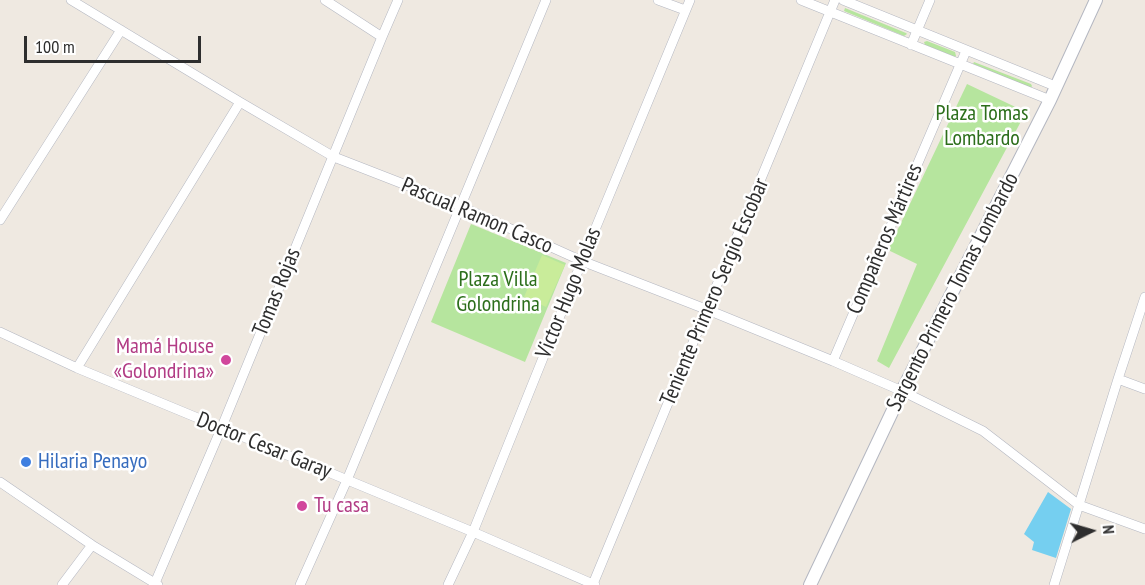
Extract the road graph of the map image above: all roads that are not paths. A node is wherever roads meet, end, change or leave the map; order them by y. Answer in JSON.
{"nodes":[{"id":1,"x":71,"y":0,"type":"edge"},
{"id":2,"x":325,"y":0,"type":"edge"},
{"id":3,"x":398,"y":0,"type":"edge"},
{"id":4,"x":546,"y":0,"type":"edge"},
{"id":5,"x":658,"y":0,"type":"edge"},
{"id":6,"x":690,"y":0,"type":"edge"},
{"id":7,"x":801,"y":0,"type":"edge"},
{"id":8,"x":836,"y":0,"type":"edge"},
{"id":9,"x":843,"y":0,"type":"edge"},
{"id":10,"x":930,"y":0,"type":"edge"},
{"id":11,"x":1096,"y":0,"type":"edge"},
{"id":12,"x":685,"y":10,"type":"junction"},
{"id":13,"x":831,"y":12,"type":"junction"},
{"id":14,"x":121,"y":30,"type":"junction"},
{"id":15,"x":916,"y":30,"type":"junction"},
{"id":16,"x":382,"y":36,"type":"junction"},
{"id":17,"x":911,"y":45,"type":"junction"},
{"id":18,"x":966,"y":51,"type":"junction"},
{"id":19,"x":960,"y":65,"type":"junction"},
{"id":20,"x":1055,"y":86,"type":"junction"},
{"id":21,"x":1050,"y":100,"type":"junction"},
{"id":22,"x":240,"y":102,"type":"junction"},
{"id":23,"x":333,"y":157,"type":"junction"},
{"id":24,"x":460,"y":206,"type":"junction"},
{"id":25,"x":0,"y":220,"type":"edge"},
{"id":26,"x":582,"y":261,"type":"junction"},
{"id":27,"x":1145,"y":297,"type":"edge"},
{"id":28,"x":708,"y":310,"type":"junction"},
{"id":29,"x":0,"y":332,"type":"edge"},
{"id":30,"x":832,"y":360,"type":"junction"},
{"id":31,"x":77,"y":368,"type":"junction"},
{"id":32,"x":1118,"y":379,"type":"junction"},
{"id":33,"x":1145,"y":388,"type":"edge"},
{"id":34,"x":902,"y":391,"type":"junction"},
{"id":35,"x":221,"y":429,"type":"junction"},
{"id":36,"x":347,"y":480,"type":"junction"},
{"id":37,"x":0,"y":482,"type":"edge"},
{"id":38,"x":1079,"y":505,"type":"junction"},
{"id":39,"x":1145,"y":529,"type":"edge"},
{"id":40,"x":472,"y":532,"type":"junction"},
{"id":41,"x":92,"y":545,"type":"junction"},
{"id":42,"x":150,"y":583,"type":"edge"},
{"id":43,"x":62,"y":585,"type":"edge"},
{"id":44,"x":300,"y":585,"type":"edge"},
{"id":45,"x":448,"y":585,"type":"edge"},
{"id":46,"x":594,"y":585,"type":"edge"},
{"id":47,"x":810,"y":585,"type":"edge"},
{"id":48,"x":1054,"y":585,"type":"edge"}],
"edges":[{"from":1,"to":14,"type":"street","name":"Pascual Ramon Casco"},
{"from":2,"to":16,"type":"street"},
{"from":3,"to":16,"type":"street","name":"Tomas Rojas"},
{"from":4,"to":24,"type":"street"},
{"from":5,"to":12,"type":"street"},
{"from":6,"to":12,"type":"street","name":"Victor Hugo Molas"},
{"from":7,"to":13,"type":"street"},
{"from":8,"to":13,"type":"street","name":"Teniente Primero Sergio Escobar"},
{"from":9,"to":15,"type":"street"},
{"from":10,"to":15,"type":"street"},
{"from":11,"to":20,"type":"street","name":"Sargento Primero Tomas Lombardo"},
{"from":12,"to":26,"type":"street","name":"Victor Hugo Molas"},
{"from":13,"to":17,"type":"street"},
{"from":13,"to":28,"type":"street","name":"Teniente Primero Sergio Escobar"},
{"from":14,"to":22,"type":"street","name":"Pascual Ramon Casco"},
{"from":14,"to":25,"type":"street"},
{"from":15,"to":17,"type":"street"},
{"from":15,"to":18,"type":"street"},
{"from":16,"to":23,"type":"street","name":"Tomas Rojas"},
{"from":17,"to":19,"type":"street"},
{"from":18,"to":19,"type":"street","name":"Compañeros Mártires"},
{"from":18,"to":20,"type":"street"},
{"from":19,"to":21,"type":"street"},
{"from":19,"to":30,"type":"street","name":"Compañeros Mártires"},
{"from":20,"to":21,"type":"street","name":"Sargento Primero Tomas Lombardo"},
{"from":21,"to":34,"type":"street","name":"Sargento Primero Tomas Lombardo"},
{"from":22,"to":23,"type":"street","name":"Pascual Ramon Casco"},
{"from":22,"to":31,"type":"street"},
{"from":23,"to":24,"type":"street","name":"Pascual Ramon Casco"},
{"from":23,"to":35,"type":"street","name":"Tomas Rojas"},
{"from":24,"to":26,"type":"street","name":"Pascual Ramon Casco"},
{"from":24,"to":36,"type":"street"},
{"from":26,"to":28,"type":"street","name":"Pascual Ramon Casco"},
{"from":26,"to":40,"type":"street","name":"Victor Hugo Molas"},
{"from":27,"to":32,"type":"street"},
{"from":28,"to":30,"type":"street","name":"Pascual Ramon Casco"},
{"from":28,"to":46,"type":"street","name":"Teniente Primero Sergio Escobar"},
{"from":29,"to":31,"type":"street","name":"Doctor Cesar Garay"},
{"from":30,"to":34,"type":"street","name":"Pascual Ramon Casco"},
{"from":31,"to":35,"type":"street","name":"Doctor Cesar Garay"},
{"from":32,"to":33,"type":"street"},
{"from":32,"to":38,"type":"street"},
{"from":34,"to":38,"type":"street","name":"Pascual Ramon Casco"},
{"from":34,"to":47,"type":"street","name":"Sargento Primero Tomas Lombardo"},
{"from":35,"to":36,"type":"street","name":"Doctor Cesar Garay"},
{"from":35,"to":42,"type":"street","name":"Tomas Rojas"},
{"from":36,"to":40,"type":"street","name":"Doctor Cesar Garay"},
{"from":36,"to":44,"type":"street"},
{"from":37,"to":41,"type":"street"},
{"from":38,"to":39,"type":"street","name":"Pascual Ramon Casco"},
{"from":38,"to":48,"type":"street"},
{"from":40,"to":45,"type":"street","name":"Victor Hugo Molas"},
{"from":40,"to":46,"type":"street","name":"Doctor Cesar Garay"},
{"from":41,"to":42,"type":"street"},
{"from":41,"to":43,"type":"street"}]}
